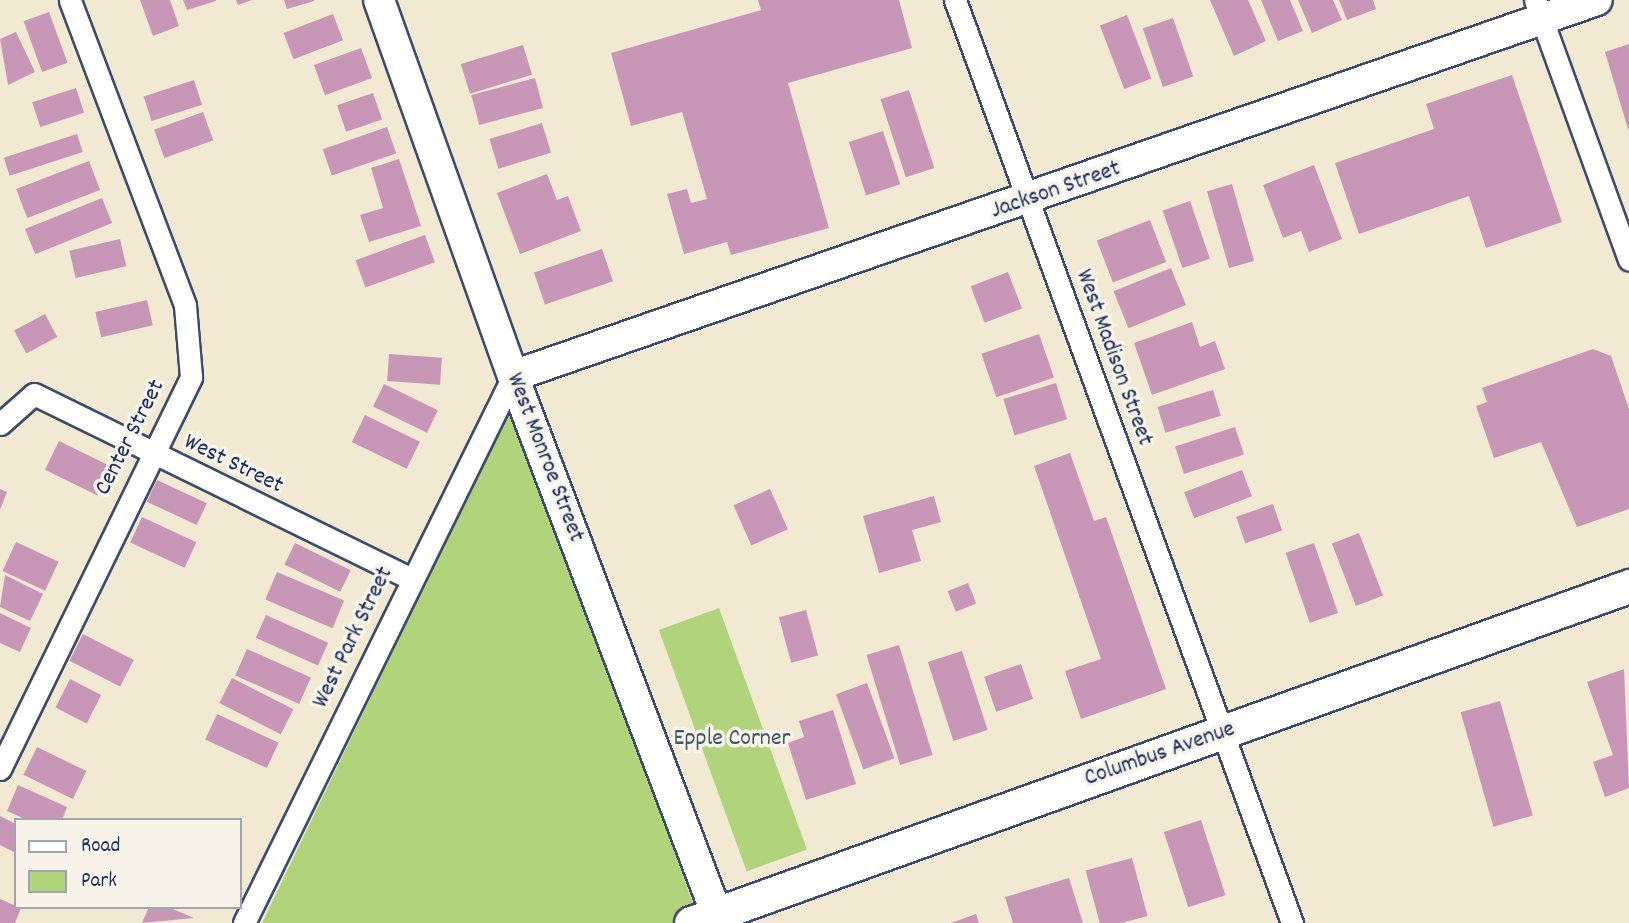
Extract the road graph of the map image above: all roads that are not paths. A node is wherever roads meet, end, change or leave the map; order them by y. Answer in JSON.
{"nodes":[{"id":1,"x":70,"y":0,"type":"edge"},
{"id":2,"x":379,"y":0,"type":"edge"},
{"id":3,"x":955,"y":0,"type":"edge"},
{"id":4,"x":1597,"y":0,"type":"edge"},
{"id":5,"x":1539,"y":10,"type":"edge"},
{"id":6,"x":1028,"y":201,"type":"junction"},
{"id":7,"x":1629,"y":260,"type":"edge"},
{"id":8,"x":513,"y":376,"type":"junction"},
{"id":9,"x":0,"y":424,"type":"edge"},
{"id":10,"x":151,"y":454,"type":"junction"},
{"id":11,"x":412,"y":579,"type":"junction"},
{"id":12,"x":1629,"y":586,"type":"edge"},
{"id":13,"x":1222,"y":734,"type":"junction"},
{"id":14,"x":0,"y":769,"type":"edge"},
{"id":15,"x":709,"y":920,"type":"edge"},
{"id":16,"x":244,"y":923,"type":"edge"},
{"id":17,"x":1292,"y":923,"type":"edge"}],
"edges":[{"from":1,"to":10,"type":"street","name":"Center Street"},
{"from":2,"to":8,"type":"street","name":"West Monroe Street"},
{"from":3,"to":6,"type":"street","name":"West Madison Street"},
{"from":4,"to":5,"type":"street","name":"Jackson Street"},
{"from":5,"to":6,"type":"street","name":"Jackson Street"},
{"from":5,"to":7,"type":"street"},
{"from":6,"to":8,"type":"street","name":"Jackson Street"},
{"from":6,"to":13,"type":"street","name":"West Madison Street"},
{"from":8,"to":11,"type":"street","name":"West Park Street"},
{"from":8,"to":15,"type":"street","name":"West Monroe Street"},
{"from":9,"to":10,"type":"street","name":"West Street"},
{"from":10,"to":11,"type":"street","name":"West Street"},
{"from":10,"to":14,"type":"street","name":"Center Street"},
{"from":11,"to":16,"type":"street","name":"West Park Street"},
{"from":12,"to":13,"type":"main road","name":"Columbus Avenue"},
{"from":13,"to":15,"type":"main road","name":"Columbus Avenue"},
{"from":13,"to":17,"type":"street","name":"West Madison Street"}]}
